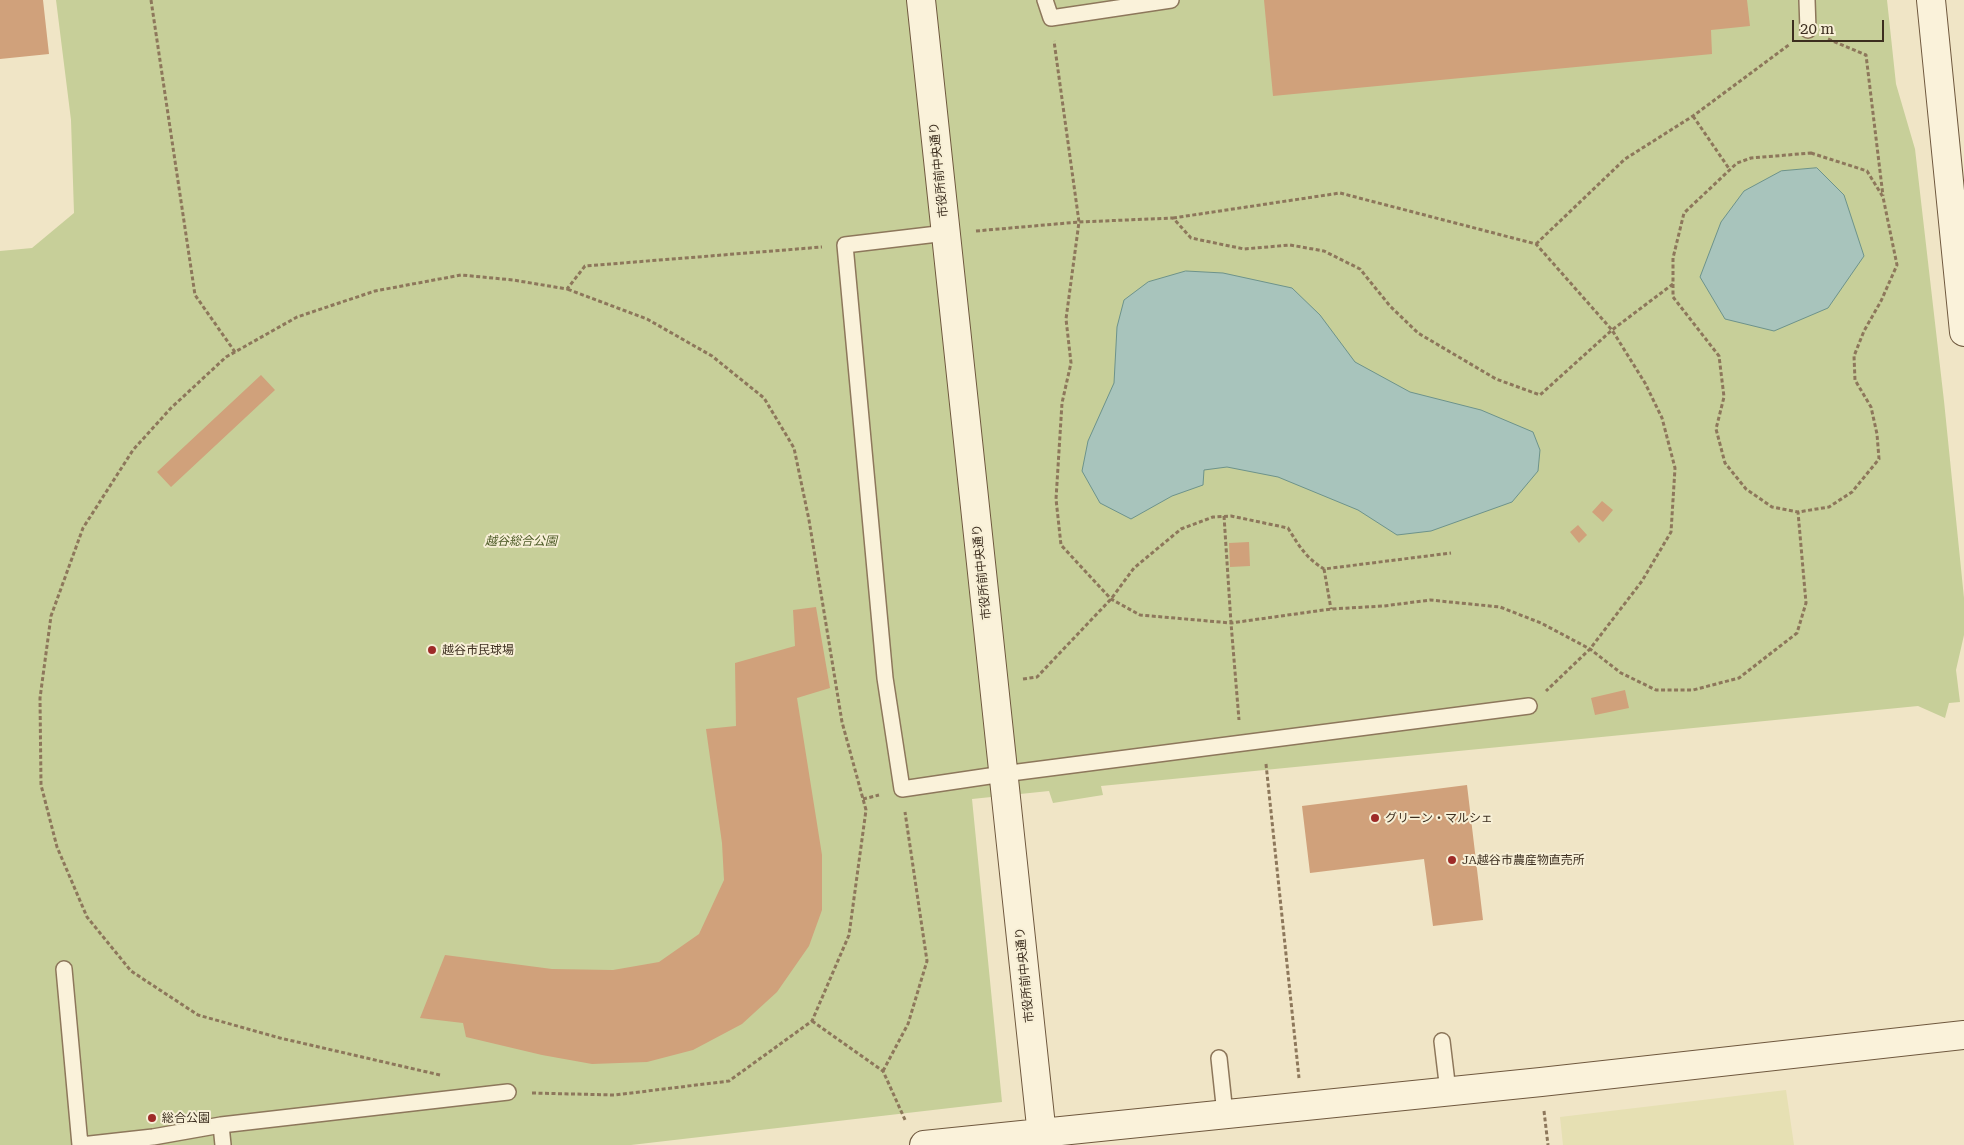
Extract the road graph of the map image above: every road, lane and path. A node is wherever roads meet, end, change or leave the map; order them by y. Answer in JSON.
{"nodes":[{"id":1,"x":151,"y":0,"type":"edge"},
{"id":2,"x":920,"y":0,"type":"edge"},
{"id":3,"x":1045,"y":0,"type":"edge"},
{"id":4,"x":1171,"y":0,"type":"edge"},
{"id":5,"x":1807,"y":0,"type":"edge"},
{"id":6,"x":1932,"y":0,"type":"edge"},
{"id":7,"x":1050,"y":18,"type":"junction"},
{"id":8,"x":1808,"y":30,"type":"junction"},
{"id":9,"x":1693,"y":116,"type":"junction"},
{"id":10,"x":1730,"y":170,"type":"junction"},
{"id":11,"x":1883,"y":197,"type":"junction"},
{"id":12,"x":1173,"y":218,"type":"junction"},
{"id":13,"x":1079,"y":222,"type":"junction"},
{"id":14,"x":946,"y":233,"type":"junction"},
{"id":15,"x":1536,"y":244,"type":"junction"},
{"id":16,"x":845,"y":245,"type":"junction"},
{"id":17,"x":1673,"y":284,"type":"junction"},
{"id":18,"x":566,"y":289,"type":"junction"},
{"id":19,"x":1612,"y":330,"type":"junction"},
{"id":20,"x":1964,"y":332,"type":"edge"},
{"id":21,"x":235,"y":352,"type":"junction"},
{"id":22,"x":1798,"y":512,"type":"junction"},
{"id":23,"x":1224,"y":516,"type":"junction"},
{"id":24,"x":1451,"y":553,"type":"dead end"},
{"id":25,"x":1324,"y":569,"type":"junction"},
{"id":26,"x":1111,"y":599,"type":"junction"},
{"id":27,"x":1331,"y":609,"type":"junction"},
{"id":28,"x":1231,"y":623,"type":"junction"},
{"id":29,"x":1590,"y":648,"type":"junction"},
{"id":30,"x":994,"y":684,"type":"junction"},
{"id":31,"x":1529,"y":706,"type":"joint"},
{"id":32,"x":1264,"y":740,"type":"junction"},
{"id":33,"x":1242,"y":744,"type":"junction"},
{"id":34,"x":1003,"y":774,"type":"junction"},
{"id":35,"x":902,"y":789,"type":"junction"},
{"id":36,"x":64,"y":969,"type":"dead end"},
{"id":37,"x":812,"y":1021,"type":"junction"},
{"id":38,"x":1964,"y":1035,"type":"edge"},
{"id":39,"x":1442,"y":1041,"type":"dead end"},
{"id":40,"x":1219,"y":1058,"type":"dead end"},
{"id":41,"x":882,"y":1071,"type":"junction"},
{"id":42,"x":441,"y":1075,"type":"dead end"},
{"id":43,"x":1448,"y":1091,"type":"junction"},
{"id":44,"x":508,"y":1092,"type":"joint"},
{"id":45,"x":1302,"y":1106,"type":"junction"},
{"id":46,"x":1226,"y":1114,"type":"junction"},
{"id":47,"x":222,"y":1125,"type":"junction"},
{"id":48,"x":917,"y":1137,"type":"edge"},
{"id":49,"x":1042,"y":1139,"type":"edge"},
{"id":50,"x":81,"y":1145,"type":"edge"},
{"id":51,"x":223,"y":1145,"type":"edge"}],
"edges":[{"from":1,"to":21,"type":"path"},
{"from":2,"to":14,"type":"street","name":"市役所前中央通り"},
{"from":3,"to":7,"type":"lane"},
{"from":4,"to":7,"type":"lane"},
{"from":5,"to":8,"type":"lane"},
{"from":6,"to":20,"type":"street"},
{"from":7,"to":13,"type":"path"},
{"from":8,"to":9,"type":"path"},
{"from":8,"to":11,"type":"path"},
{"from":9,"to":10,"type":"path"},
{"from":9,"to":15,"type":"path"},
{"from":10,"to":11,"type":"path"},
{"from":10,"to":17,"type":"path"},
{"from":11,"to":22,"type":"path"},
{"from":12,"to":13,"type":"path"},
{"from":12,"to":15,"type":"path"},
{"from":12,"to":19,"type":"path"},
{"from":13,"to":14,"type":"path"},
{"from":13,"to":26,"type":"path"},
{"from":14,"to":16,"type":"lane"},
{"from":14,"to":30,"type":"street","name":"市役所前中央通り"},
{"from":15,"to":19,"type":"path"},
{"from":16,"to":18,"type":"path"},
{"from":16,"to":35,"type":"lane"},
{"from":17,"to":19,"type":"path"},
{"from":17,"to":22,"type":"path"},
{"from":18,"to":21,"type":"path"},
{"from":18,"to":37,"type":"path"},
{"from":19,"to":29,"type":"path"},
{"from":21,"to":42,"type":"path"},
{"from":22,"to":29,"type":"path"},
{"from":23,"to":25,"type":"path"},
{"from":23,"to":26,"type":"path"},
{"from":23,"to":28,"type":"path"},
{"from":24,"to":25,"type":"path"},
{"from":25,"to":27,"type":"path"},
{"from":26,"to":28,"type":"path"},
{"from":26,"to":30,"type":"path"},
{"from":27,"to":28,"type":"path"},
{"from":27,"to":29,"type":"path"},
{"from":28,"to":33,"type":"path"},
{"from":29,"to":31,"type":"path"},
{"from":30,"to":34,"type":"street","name":"市役所前中央通り"},
{"from":31,"to":32,"type":"lane"},
{"from":32,"to":33,"type":"lane"},
{"from":32,"to":45,"type":"path"},
{"from":33,"to":34,"type":"lane"},
{"from":34,"to":35,"type":"lane"},
{"from":34,"to":49,"type":"street","name":"市役所前中央通り"},
{"from":35,"to":41,"type":"path"},
{"from":36,"to":50,"type":"lane"},
{"from":37,"to":41,"type":"path"},
{"from":37,"to":44,"type":"path"},
{"from":38,"to":43,"type":"street"},
{"from":39,"to":43,"type":"lane"},
{"from":40,"to":46,"type":"lane"},
{"from":41,"to":48,"type":"path"},
{"from":43,"to":45,"type":"street"},
{"from":44,"to":47,"type":"lane"},
{"from":45,"to":46,"type":"street"},
{"from":46,"to":49,"type":"street"},
{"from":47,"to":50,"type":"lane"},
{"from":47,"to":51,"type":"lane"},
{"from":48,"to":49,"type":"street"}]}
